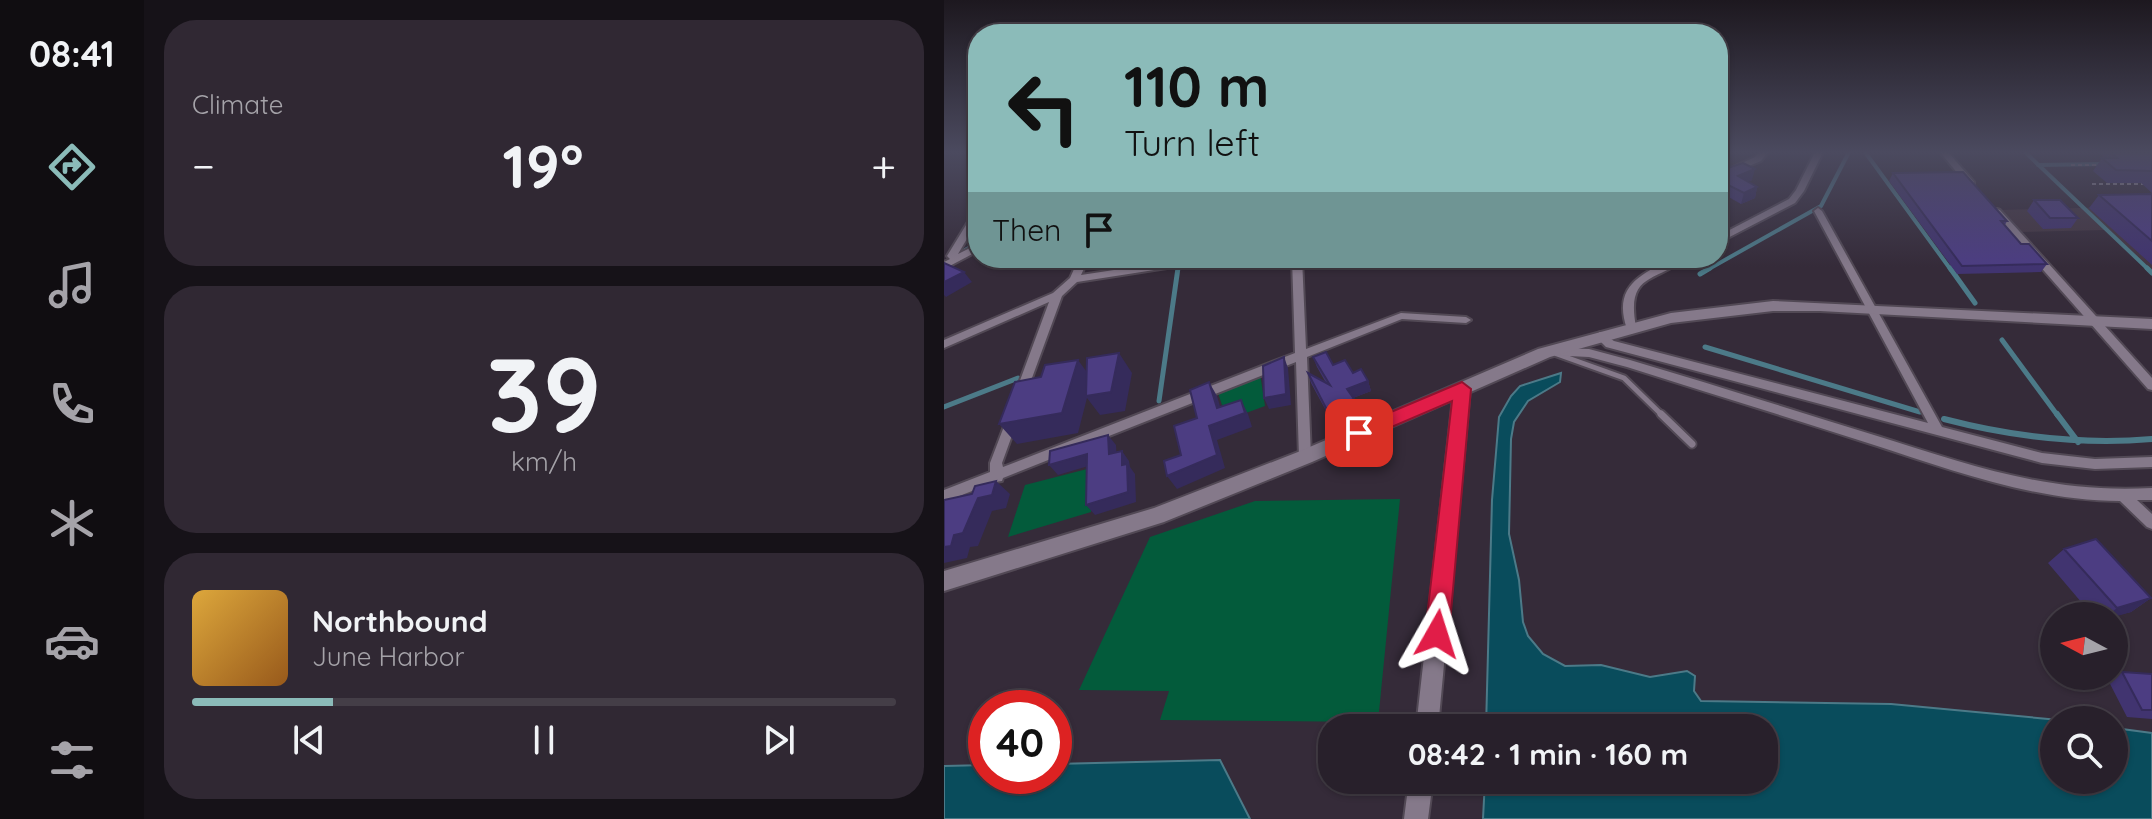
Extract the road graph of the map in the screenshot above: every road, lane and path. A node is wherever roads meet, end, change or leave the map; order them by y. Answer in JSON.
{"nodes":[{"id":1,"x":1800,"y":190,"type":"edge"},
{"id":2,"x":1978,"y":190,"type":"edge"},
{"id":3,"x":1818,"y":211,"type":"dead end"},
{"id":4,"x":968,"y":229,"type":"edge"},
{"id":5,"x":1728,"y":235,"type":"edge"},
{"id":6,"x":968,"y":253,"type":"edge"},
{"id":7,"x":958,"y":259,"type":"junction"},
{"id":8,"x":944,"y":266,"type":"edge"},
{"id":9,"x":1079,"y":268,"type":"edge"},
{"id":10,"x":1146,"y":268,"type":"edge"},
{"id":11,"x":1299,"y":268,"type":"edge"},
{"id":12,"x":1662,"y":268,"type":"edge"},
{"id":13,"x":1074,"y":279,"type":"junction"},
{"id":14,"x":1057,"y":295,"type":"junction"},
{"id":15,"x":1872,"y":308,"type":"junction"},
{"id":16,"x":1466,"y":320,"type":"dead end"},
{"id":17,"x":2094,"y":322,"type":"junction"},
{"id":18,"x":2152,"y":324,"type":"edge"},
{"id":19,"x":1631,"y":327,"type":"junction"},
{"id":20,"x":1600,"y":336,"type":"junction"},
{"id":21,"x":944,"y":344,"type":"edge"},
{"id":22,"x":1550,"y":351,"type":"junction"},
{"id":23,"x":1302,"y":353,"type":"junction"},
{"id":24,"x":2152,"y":386,"type":"edge"},
{"id":25,"x":1462,"y":389,"type":"junction"},
{"id":26,"x":1939,"y":432,"type":"junction"},
{"id":27,"x":1692,"y":444,"type":"dead end"},
{"id":28,"x":1305,"y":457,"type":"junction"},
{"id":29,"x":2152,"y":462,"type":"edge"},
{"id":30,"x":997,"y":477,"type":"junction"},
{"id":31,"x":2152,"y":494,"type":"edge"},
{"id":32,"x":944,"y":496,"type":"edge"},
{"id":33,"x":2124,"y":497,"type":"junction"},
{"id":34,"x":2152,"y":523,"type":"edge"},
{"id":35,"x":944,"y":581,"type":"edge"},
{"id":36,"x":1428,"y":714,"type":"edge"},
{"id":37,"x":1419,"y":794,"type":"edge"},
{"id":38,"x":1416,"y":819,"type":"edge"}],
"edges":[{"from":1,"to":5,"type":"street"},
{"from":2,"to":17,"type":"street"},
{"from":3,"to":15,"type":"street"},
{"from":4,"to":7,"type":"street"},
{"from":6,"to":7,"type":"street"},
{"from":7,"to":8,"type":"street"},
{"from":9,"to":13,"type":"street"},
{"from":10,"to":13,"type":"street"},
{"from":11,"to":23,"type":"street"},
{"from":12,"to":19,"type":"street"},
{"from":13,"to":14,"type":"street"},
{"from":14,"to":21,"type":"street"},
{"from":14,"to":30,"type":"street"},
{"from":15,"to":17,"type":"main road"},
{"from":15,"to":19,"type":"main road"},
{"from":15,"to":26,"type":"street"},
{"from":16,"to":23,"type":"street"},
{"from":17,"to":18,"type":"main road"},
{"from":17,"to":24,"type":"street"},
{"from":19,"to":20,"type":"main road"},
{"from":20,"to":22,"type":"main road"},
{"from":20,"to":26,"type":"street"},
{"from":22,"to":25,"type":"main road"},
{"from":22,"to":27,"type":"lane"},
{"from":22,"to":33,"type":"street"},
{"from":23,"to":28,"type":"street"},
{"from":23,"to":30,"type":"street"},
{"from":25,"to":28,"type":"main road"},
{"from":25,"to":36,"type":"street"},
{"from":26,"to":29,"type":"street"},
{"from":28,"to":35,"type":"main road"},
{"from":30,"to":32,"type":"street"},
{"from":31,"to":33,"type":"street"},
{"from":33,"to":34,"type":"street"},
{"from":37,"to":38,"type":"street"}]}
